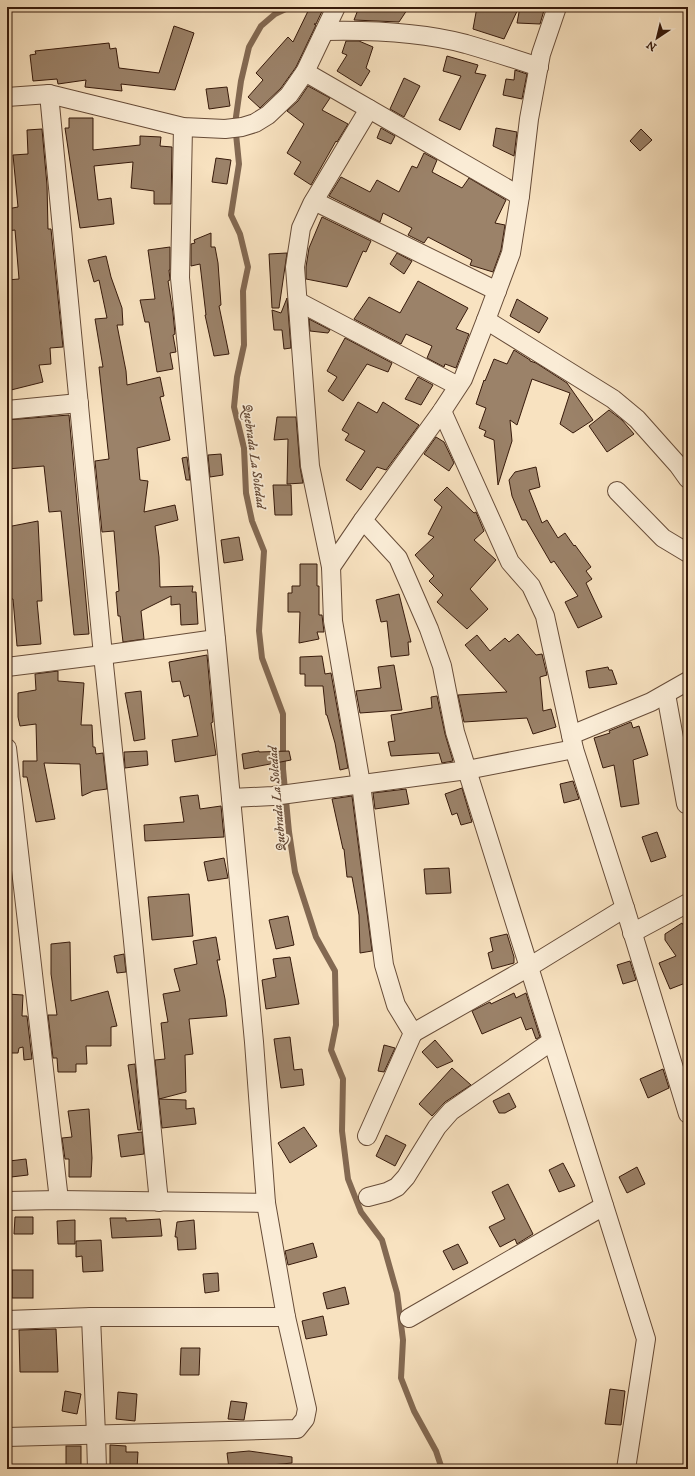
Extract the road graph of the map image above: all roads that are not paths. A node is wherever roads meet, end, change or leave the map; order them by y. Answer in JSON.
{"nodes":[{"id":1,"x":336,"y":7,"type":"edge"},
{"id":2,"x":557,"y":7,"type":"edge"},
{"id":3,"x":325,"y":31,"type":"junction"},
{"id":4,"x":539,"y":67,"type":"junction"},
{"id":5,"x":305,"y":72,"type":"junction"},
{"id":6,"x":49,"y":94,"type":"junction"},
{"id":7,"x":7,"y":97,"type":"edge"},
{"id":8,"x":369,"y":109,"type":"junction"},
{"id":9,"x":183,"y":127,"type":"junction"},
{"id":10,"x":520,"y":196,"type":"junction"},
{"id":11,"x":314,"y":201,"type":"junction"},
{"id":12,"x":497,"y":291,"type":"junction"},
{"id":13,"x":298,"y":302,"type":"junction"},
{"id":14,"x":486,"y":320,"type":"junction"},
{"id":15,"x":458,"y":386,"type":"junction"},
{"id":16,"x":78,"y":403,"type":"junction"},
{"id":17,"x":7,"y":410,"type":"edge"},
{"id":18,"x":442,"y":411,"type":"junction"},
{"id":19,"x":688,"y":478,"type":"edge"},
{"id":20,"x":616,"y":491,"type":"dead end"},
{"id":21,"x":363,"y":520,"type":"junction"},
{"id":22,"x":688,"y":553,"type":"edge"},
{"id":23,"x":331,"y":567,"type":"junction"},
{"id":24,"x":216,"y":638,"type":"junction"},
{"id":25,"x":103,"y":655,"type":"junction"},
{"id":26,"x":7,"y":667,"type":"edge"},
{"id":27,"x":688,"y":681,"type":"edge"},
{"id":28,"x":666,"y":694,"type":"junction"},
{"id":29,"x":572,"y":742,"type":"junction"},
{"id":30,"x":7,"y":748,"type":"edge"},
{"id":31,"x":467,"y":770,"type":"junction"},
{"id":32,"x":361,"y":784,"type":"junction"},
{"id":33,"x":231,"y":798,"type":"junction"},
{"id":34,"x":686,"y":804,"type":"dead end"},
{"id":35,"x":688,"y":903,"type":"edge"},
{"id":36,"x":625,"y":908,"type":"junction"},
{"id":37,"x":632,"y":933,"type":"junction"},
{"id":38,"x":529,"y":967,"type":"junction"},
{"id":39,"x":413,"y":1033,"type":"junction"},
{"id":40,"x":552,"y":1041,"type":"junction"},
{"id":41,"x":688,"y":1114,"type":"edge"},
{"id":42,"x":367,"y":1136,"type":"dead end"},
{"id":43,"x":368,"y":1197,"type":"dead end"},
{"id":44,"x":59,"y":1200,"type":"junction"},
{"id":45,"x":7,"y":1201,"type":"edge"},
{"id":46,"x":159,"y":1202,"type":"junction"},
{"id":47,"x":266,"y":1203,"type":"junction"},
{"id":48,"x":604,"y":1206,"type":"junction"},
{"id":49,"x":286,"y":1316,"type":"junction"},
{"id":50,"x":91,"y":1317,"type":"junction"},
{"id":51,"x":409,"y":1318,"type":"dead end"},
{"id":52,"x":7,"y":1320,"type":"edge"},
{"id":53,"x":96,"y":1435,"type":"junction"},
{"id":54,"x":7,"y":1437,"type":"edge"},
{"id":55,"x":97,"y":1469,"type":"edge"},
{"id":56,"x":626,"y":1469,"type":"edge"}],
"edges":[{"from":1,"to":3,"type":"street"},
{"from":2,"to":4,"type":"street"},
{"from":3,"to":4,"type":"street"},
{"from":3,"to":5,"type":"street"},
{"from":4,"to":10,"type":"street"},
{"from":5,"to":8,"type":"street"},
{"from":5,"to":9,"type":"street"},
{"from":6,"to":7,"type":"street"},
{"from":6,"to":9,"type":"street"},
{"from":6,"to":16,"type":"street"},
{"from":8,"to":10,"type":"street"},
{"from":8,"to":11,"type":"street"},
{"from":9,"to":24,"type":"street"},
{"from":10,"to":12,"type":"street"},
{"from":11,"to":12,"type":"street"},
{"from":11,"to":13,"type":"street"},
{"from":12,"to":14,"type":"street"},
{"from":13,"to":15,"type":"street"},
{"from":13,"to":23,"type":"street"},
{"from":14,"to":15,"type":"street"},
{"from":14,"to":19,"type":"street"},
{"from":15,"to":18,"type":"street"},
{"from":16,"to":17,"type":"street"},
{"from":16,"to":25,"type":"street"},
{"from":18,"to":21,"type":"street"},
{"from":18,"to":29,"type":"street"},
{"from":20,"to":22,"type":"street"},
{"from":21,"to":23,"type":"street"},
{"from":21,"to":31,"type":"street"},
{"from":23,"to":32,"type":"street"},
{"from":24,"to":25,"type":"street"},
{"from":24,"to":33,"type":"street"},
{"from":25,"to":26,"type":"street"},
{"from":25,"to":46,"type":"street"},
{"from":27,"to":28,"type":"street"},
{"from":28,"to":29,"type":"street"},
{"from":28,"to":34,"type":"street"},
{"from":29,"to":31,"type":"street"},
{"from":29,"to":36,"type":"street"},
{"from":30,"to":44,"type":"street"},
{"from":31,"to":32,"type":"street"},
{"from":31,"to":38,"type":"street"},
{"from":32,"to":33,"type":"street"},
{"from":32,"to":39,"type":"street"},
{"from":33,"to":47,"type":"street"},
{"from":35,"to":37,"type":"street"},
{"from":36,"to":37,"type":"street"},
{"from":36,"to":38,"type":"street"},
{"from":37,"to":41,"type":"street"},
{"from":38,"to":39,"type":"street"},
{"from":38,"to":40,"type":"street"},
{"from":39,"to":42,"type":"street"},
{"from":40,"to":43,"type":"street"},
{"from":40,"to":48,"type":"street"},
{"from":44,"to":45,"type":"street"},
{"from":44,"to":46,"type":"street"},
{"from":46,"to":47,"type":"street"},
{"from":47,"to":49,"type":"street"},
{"from":48,"to":51,"type":"street"},
{"from":48,"to":56,"type":"street"},
{"from":49,"to":50,"type":"street"},
{"from":49,"to":53,"type":"street"},
{"from":50,"to":52,"type":"street"},
{"from":50,"to":53,"type":"street"},
{"from":53,"to":54,"type":"street"},
{"from":53,"to":55,"type":"street"}]}
